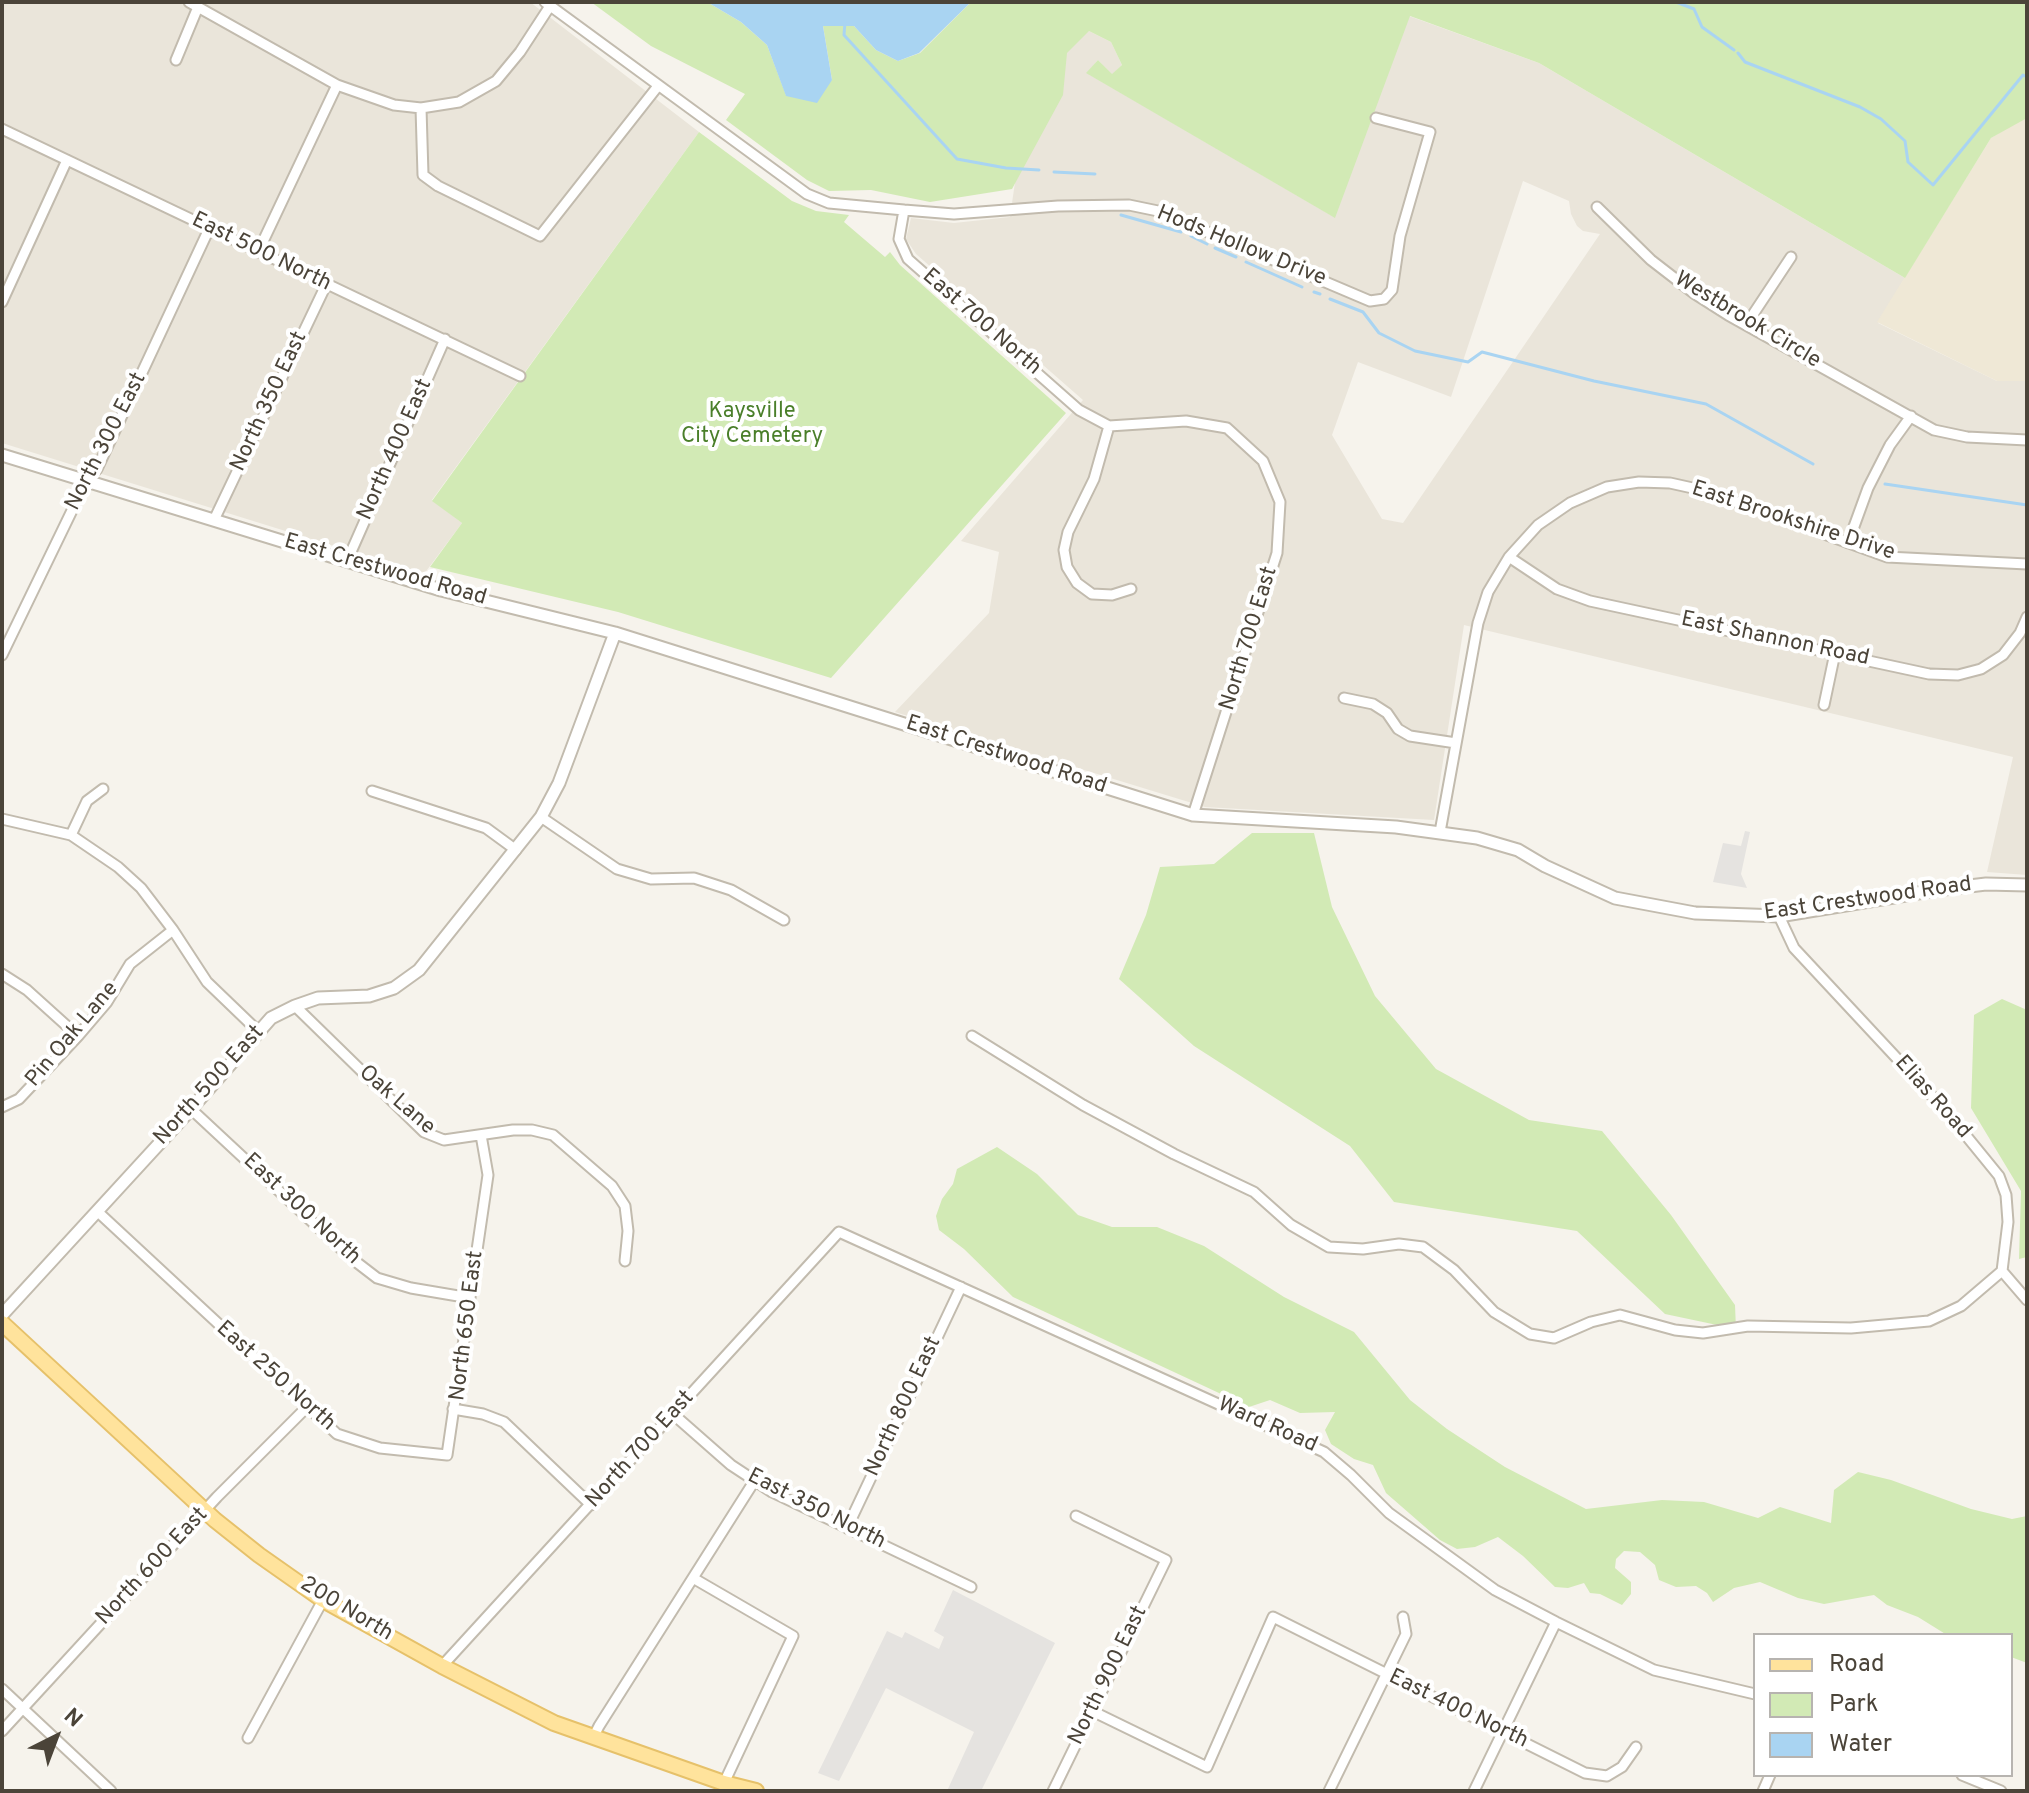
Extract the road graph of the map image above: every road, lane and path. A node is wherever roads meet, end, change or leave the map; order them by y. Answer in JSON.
{"nodes":[{"id":1,"x":193,"y":4,"type":"edge"},
{"id":2,"x":547,"y":4,"type":"edge"},
{"id":3,"x":176,"y":60,"type":"dead end"},
{"id":4,"x":337,"y":85,"type":"junction"},
{"id":5,"x":658,"y":86,"type":"junction"},
{"id":6,"x":421,"y":108,"type":"junction"},
{"id":7,"x":1376,"y":118,"type":"dead end"},
{"id":8,"x":2,"y":129,"type":"edge"},
{"id":9,"x":67,"y":160,"type":"junction"},
{"id":10,"x":1597,"y":207,"type":"dead end"},
{"id":11,"x":904,"y":210,"type":"junction"},
{"id":12,"x":209,"y":229,"type":"junction"},
{"id":13,"x":258,"y":252,"type":"junction"},
{"id":14,"x":1791,"y":257,"type":"dead end"},
{"id":15,"x":326,"y":285,"type":"junction"},
{"id":16,"x":2,"y":302,"type":"edge"},
{"id":17,"x":1746,"y":325,"type":"junction"},
{"id":18,"x":445,"y":339,"type":"junction"},
{"id":19,"x":520,"y":376,"type":"dead end"},
{"id":20,"x":1911,"y":416,"type":"junction"},
{"id":21,"x":1109,"y":426,"type":"junction"},
{"id":22,"x":2027,"y":440,"type":"edge"},
{"id":23,"x":2,"y":455,"type":"edge"},
{"id":24,"x":86,"y":481,"type":"junction"},
{"id":25,"x":214,"y":520,"type":"junction"},
{"id":26,"x":1848,"y":543,"type":"junction"},
{"id":27,"x":1509,"y":557,"type":"junction"},
{"id":28,"x":347,"y":561,"type":"junction"},
{"id":29,"x":2027,"y":564,"type":"edge"},
{"id":30,"x":1131,"y":589,"type":"dead end"},
{"id":31,"x":2027,"y":617,"type":"edge"},
{"id":32,"x":615,"y":633,"type":"junction"},
{"id":33,"x":1835,"y":653,"type":"junction"},
{"id":34,"x":2,"y":655,"type":"edge"},
{"id":35,"x":1344,"y":698,"type":"dead end"},
{"id":36,"x":1824,"y":705,"type":"dead end"},
{"id":37,"x":1456,"y":743,"type":"junction"},
{"id":38,"x":103,"y":789,"type":"dead end"},
{"id":39,"x":372,"y":791,"type":"dead end"},
{"id":40,"x":1193,"y":815,"type":"junction"},
{"id":41,"x":541,"y":817,"type":"junction"},
{"id":42,"x":2,"y":819,"type":"edge"},
{"id":43,"x":1440,"y":832,"type":"junction"},
{"id":44,"x":71,"y":835,"type":"junction"},
{"id":45,"x":516,"y":850,"type":"junction"},
{"id":46,"x":2027,"y":885,"type":"edge"},
{"id":47,"x":1779,"y":916,"type":"junction"},
{"id":48,"x":784,"y":920,"type":"dead end"},
{"id":49,"x":173,"y":930,"type":"junction"},
{"id":50,"x":2,"y":974,"type":"edge"},
{"id":51,"x":295,"y":1006,"type":"junction"},
{"id":52,"x":259,"y":1032,"type":"junction"},
{"id":53,"x":78,"y":1036,"type":"junction"},
{"id":54,"x":972,"y":1036,"type":"dead end"},
{"id":55,"x":4,"y":1107,"type":"edge"},
{"id":56,"x":191,"y":1109,"type":"junction"},
{"id":57,"x":481,"y":1135,"type":"junction"},
{"id":58,"x":98,"y":1212,"type":"junction"},
{"id":59,"x":839,"y":1232,"type":"joint"},
{"id":60,"x":625,"y":1261,"type":"dead end"},
{"id":61,"x":2002,"y":1271,"type":"junction"},
{"id":62,"x":961,"y":1287,"type":"junction"},
{"id":63,"x":470,"y":1298,"type":"junction"},
{"id":64,"x":2027,"y":1300,"type":"edge"},
{"id":65,"x":2,"y":1315,"type":"edge"},
{"id":66,"x":2,"y":1323,"type":"edge"},
{"id":67,"x":307,"y":1407,"type":"junction"},
{"id":68,"x":453,"y":1409,"type":"junction"},
{"id":69,"x":673,"y":1414,"type":"junction"},
{"id":70,"x":755,"y":1480,"type":"junction"},
{"id":71,"x":591,"y":1505,"type":"junction"},
{"id":72,"x":205,"y":1511,"type":"junction"},
{"id":73,"x":1076,"y":1516,"type":"dead end"},
{"id":74,"x":847,"y":1528,"type":"junction"},
{"id":75,"x":693,"y":1578,"type":"junction"},
{"id":76,"x":971,"y":1587,"type":"dead end"},
{"id":77,"x":323,"y":1600,"type":"junction"},
{"id":78,"x":1403,"y":1617,"type":"dead end"},
{"id":79,"x":1556,"y":1622,"type":"junction"},
{"id":80,"x":442,"y":1666,"type":"junction"},
{"id":81,"x":1386,"y":1675,"type":"junction"},
{"id":82,"x":2,"y":1689,"type":"edge"},
{"id":83,"x":1753,"y":1694,"type":"edge"},
{"id":84,"x":23,"y":1708,"type":"junction"},
{"id":85,"x":1092,"y":1711,"type":"junction"},
{"id":86,"x":2,"y":1731,"type":"edge"},
{"id":87,"x":1502,"y":1733,"type":"junction"},
{"id":88,"x":248,"y":1738,"type":"dead end"},
{"id":89,"x":593,"y":1738,"type":"junction"},
{"id":90,"x":1636,"y":1747,"type":"dead end"},
{"id":91,"x":1967,"y":1777,"type":"edge"},
{"id":92,"x":724,"y":1783,"type":"junction"},
{"id":93,"x":111,"y":1791,"type":"edge"},
{"id":94,"x":756,"y":1791,"type":"edge"},
{"id":95,"x":1053,"y":1791,"type":"edge"},
{"id":96,"x":1329,"y":1791,"type":"edge"},
{"id":97,"x":1474,"y":1791,"type":"edge"},
{"id":98,"x":2001,"y":1791,"type":"edge"}],
"edges":[{"from":1,"to":3,"type":"street"},
{"from":1,"to":4,"type":"street"},
{"from":2,"to":5,"type":"street"},
{"from":2,"to":6,"type":"street"},
{"from":4,"to":6,"type":"street"},
{"from":4,"to":13,"type":"street"},
{"from":5,"to":6,"type":"street"},
{"from":5,"to":11,"type":"street"},
{"from":7,"to":11,"type":"street","name":"Hods Hollow Drive"},
{"from":8,"to":9,"type":"street","name":"East 500 North"},
{"from":9,"to":12,"type":"street","name":"East 500 North"},
{"from":9,"to":16,"type":"street"},
{"from":10,"to":17,"type":"street","name":"Westbrook Circle"},
{"from":11,"to":21,"type":"street","name":"East 700 North"},
{"from":12,"to":13,"type":"street","name":"East 500 North"},
{"from":12,"to":24,"type":"street","name":"North 300 East"},
{"from":13,"to":15,"type":"street","name":"East 500 North"},
{"from":14,"to":17,"type":"street"},
{"from":15,"to":18,"type":"street","name":"East 500 North"},
{"from":15,"to":25,"type":"street","name":"North 350 East"},
{"from":17,"to":20,"type":"street","name":"Westbrook Circle"},
{"from":18,"to":19,"type":"street","name":"East 500 North"},
{"from":18,"to":28,"type":"street","name":"North 400 East"},
{"from":20,"to":22,"type":"street","name":"Westbrook Circle"},
{"from":20,"to":26,"type":"street"},
{"from":21,"to":30,"type":"street"},
{"from":21,"to":40,"type":"street","name":"North 700 East"},
{"from":23,"to":24,"type":"street","name":"East Crestwood Road"},
{"from":24,"to":25,"type":"street","name":"East Crestwood Road"},
{"from":24,"to":34,"type":"street","name":"North 300 East"},
{"from":25,"to":28,"type":"street","name":"East Crestwood Road"},
{"from":26,"to":27,"type":"street","name":"East Brookshire Drive"},
{"from":26,"to":29,"type":"street","name":"East Brookshire Drive"},
{"from":27,"to":33,"type":"street","name":"East Shannon Road"},
{"from":27,"to":37,"type":"street","name":"East Brookshire Drive"},
{"from":28,"to":32,"type":"street","name":"East Crestwood Road"},
{"from":31,"to":33,"type":"street","name":"East Shannon Road"},
{"from":32,"to":40,"type":"street","name":"East Crestwood Road"},
{"from":32,"to":41,"type":"street","name":"North 500 East"},
{"from":33,"to":36,"type":"street"},
{"from":35,"to":37,"type":"street"},
{"from":37,"to":43,"type":"street","name":"East Brookshire Drive"},
{"from":38,"to":44,"type":"street"},
{"from":39,"to":45,"type":"street"},
{"from":40,"to":43,"type":"street","name":"East Crestwood Road"},
{"from":41,"to":45,"type":"street","name":"North 500 East"},
{"from":41,"to":48,"type":"street"},
{"from":42,"to":44,"type":"street"},
{"from":43,"to":47,"type":"street","name":"East Crestwood Road"},
{"from":44,"to":49,"type":"street"},
{"from":45,"to":51,"type":"street","name":"North 500 East"},
{"from":46,"to":47,"type":"street","name":"East Crestwood Road"},
{"from":47,"to":61,"type":"street","name":"Elias Road"},
{"from":49,"to":52,"type":"street"},
{"from":49,"to":53,"type":"street","name":"Pin Oak Lane"},
{"from":50,"to":53,"type":"street"},
{"from":51,"to":52,"type":"street","name":"North 500 East"},
{"from":51,"to":57,"type":"street","name":"Oak Lane"},
{"from":52,"to":56,"type":"street","name":"North 500 East"},
{"from":53,"to":55,"type":"street","name":"Pin Oak Lane"},
{"from":54,"to":61,"type":"street"},
{"from":56,"to":58,"type":"street","name":"North 500 East"},
{"from":56,"to":63,"type":"street","name":"East 300 North"},
{"from":57,"to":60,"type":"street","name":"Oak Lane"},
{"from":57,"to":63,"type":"street","name":"North 650 East"},
{"from":58,"to":65,"type":"street","name":"North 500 East"},
{"from":58,"to":67,"type":"street","name":"East 250 North"},
{"from":59,"to":62,"type":"street","name":"Ward Road"},
{"from":59,"to":69,"type":"street","name":"North 700 East"},
{"from":61,"to":64,"type":"street"},
{"from":62,"to":74,"type":"street","name":"North 800 East"},
{"from":62,"to":79,"type":"street","name":"Ward Road"},
{"from":63,"to":68,"type":"street","name":"North 650 East"},
{"from":66,"to":72,"type":"main road","name":"200 North"},
{"from":67,"to":68,"type":"street","name":"East 250 North"},
{"from":67,"to":72,"type":"street","name":"North 600 East"},
{"from":68,"to":71,"type":"street","name":"North 650 East"},
{"from":69,"to":70,"type":"street","name":"East 350 North"},
{"from":69,"to":71,"type":"street","name":"North 700 East"},
{"from":70,"to":74,"type":"street","name":"East 350 North"},
{"from":70,"to":75,"type":"street"},
{"from":71,"to":80,"type":"street","name":"North 700 East"},
{"from":72,"to":77,"type":"main road","name":"200 North"},
{"from":72,"to":84,"type":"street","name":"North 600 East"},
{"from":73,"to":85,"type":"street","name":"North 900 East"},
{"from":74,"to":76,"type":"street","name":"East 350 North"},
{"from":75,"to":89,"type":"street"},
{"from":75,"to":92,"type":"street"},
{"from":77,"to":80,"type":"main road","name":"200 North"},
{"from":77,"to":88,"type":"street"},
{"from":78,"to":81,"type":"street"},
{"from":79,"to":83,"type":"street","name":"Ward Road"},
{"from":79,"to":87,"type":"street"},
{"from":80,"to":89,"type":"main road","name":"200 North"},
{"from":81,"to":85,"type":"street","name":"East 400 North"},
{"from":81,"to":87,"type":"street","name":"East 400 North"},
{"from":81,"to":96,"type":"street"},
{"from":82,"to":84,"type":"street"},
{"from":84,"to":86,"type":"street","name":"North 600 East"},
{"from":84,"to":93,"type":"street"},
{"from":85,"to":95,"type":"street","name":"North 900 East"},
{"from":87,"to":90,"type":"street","name":"East 400 North"},
{"from":87,"to":97,"type":"street"},
{"from":89,"to":92,"type":"main road","name":"200 North"},
{"from":91,"to":98,"type":"street"},
{"from":92,"to":94,"type":"main road","name":"200 North"}]}
